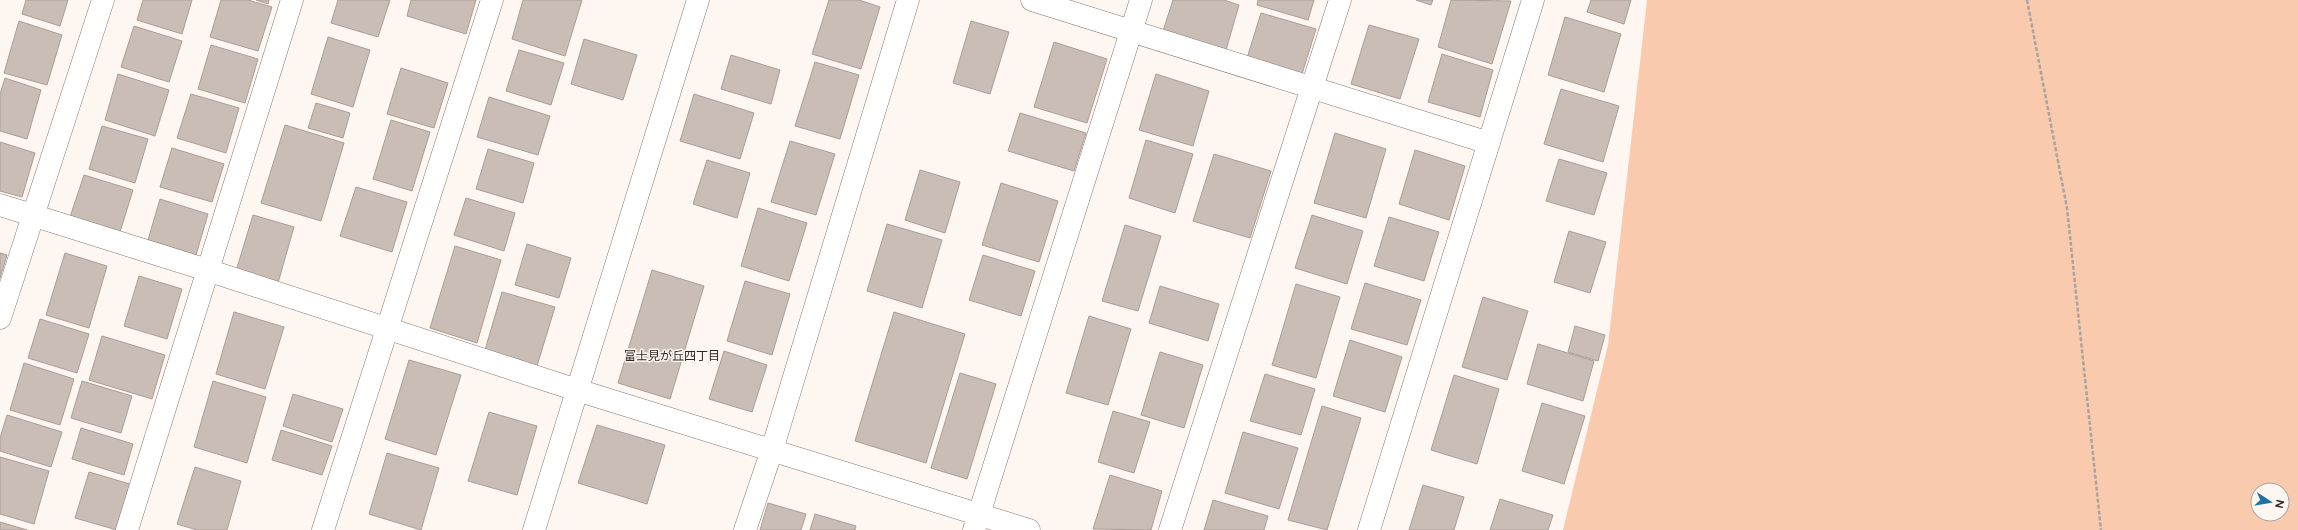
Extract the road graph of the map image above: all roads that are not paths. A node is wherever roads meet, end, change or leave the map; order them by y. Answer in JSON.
{"nodes":[{"id":1,"x":103,"y":0,"type":"edge"},
{"id":2,"x":292,"y":0,"type":"edge"},
{"id":3,"x":492,"y":0,"type":"edge"},
{"id":4,"x":698,"y":0,"type":"edge"},
{"id":5,"x":908,"y":0,"type":"edge"},
{"id":6,"x":1032,"y":0,"type":"edge"},
{"id":7,"x":1141,"y":0,"type":"edge"},
{"id":8,"x":1340,"y":0,"type":"edge"},
{"id":9,"x":1533,"y":0,"type":"edge"},
{"id":10,"x":1131,"y":31,"type":"junction"},
{"id":11,"x":1312,"y":87,"type":"junction"},
{"id":12,"x":1489,"y":142,"type":"junction"},
{"id":13,"x":0,"y":205,"type":"edge"},
{"id":14,"x":34,"y":216,"type":"junction"},
{"id":15,"x":207,"y":270,"type":"junction"},
{"id":16,"x":0,"y":318,"type":"edge"},
{"id":17,"x":387,"y":328,"type":"junction"},
{"id":18,"x":577,"y":390,"type":"junction"},
{"id":19,"x":772,"y":450,"type":"junction"},
{"id":20,"x":976,"y":522,"type":"edge"},
{"id":21,"x":127,"y":530,"type":"edge"},
{"id":22,"x":323,"y":530,"type":"edge"},
{"id":23,"x":534,"y":530,"type":"edge"},
{"id":24,"x":745,"y":530,"type":"edge"},
{"id":25,"x":1029,"y":530,"type":"edge"},
{"id":26,"x":1170,"y":530,"type":"edge"},
{"id":27,"x":1369,"y":530,"type":"edge"}],
"edges":[{"from":1,"to":14,"type":"street"},
{"from":2,"to":15,"type":"street"},
{"from":3,"to":17,"type":"street"},
{"from":4,"to":18,"type":"street"},
{"from":5,"to":19,"type":"street"},
{"from":6,"to":10,"type":"street"},
{"from":7,"to":10,"type":"street"},
{"from":8,"to":11,"type":"street"},
{"from":9,"to":12,"type":"street"},
{"from":10,"to":11,"type":"street"},
{"from":10,"to":20,"type":"street"},
{"from":11,"to":12,"type":"street"},
{"from":11,"to":26,"type":"street"},
{"from":12,"to":27,"type":"street"},
{"from":13,"to":14,"type":"street"},
{"from":14,"to":15,"type":"street"},
{"from":14,"to":16,"type":"street"},
{"from":15,"to":17,"type":"street"},
{"from":15,"to":21,"type":"street"},
{"from":17,"to":18,"type":"street"},
{"from":17,"to":22,"type":"street"},
{"from":18,"to":19,"type":"street"},
{"from":18,"to":23,"type":"street"},
{"from":19,"to":20,"type":"street"},
{"from":19,"to":24,"type":"street"},
{"from":20,"to":25,"type":"street"}]}
